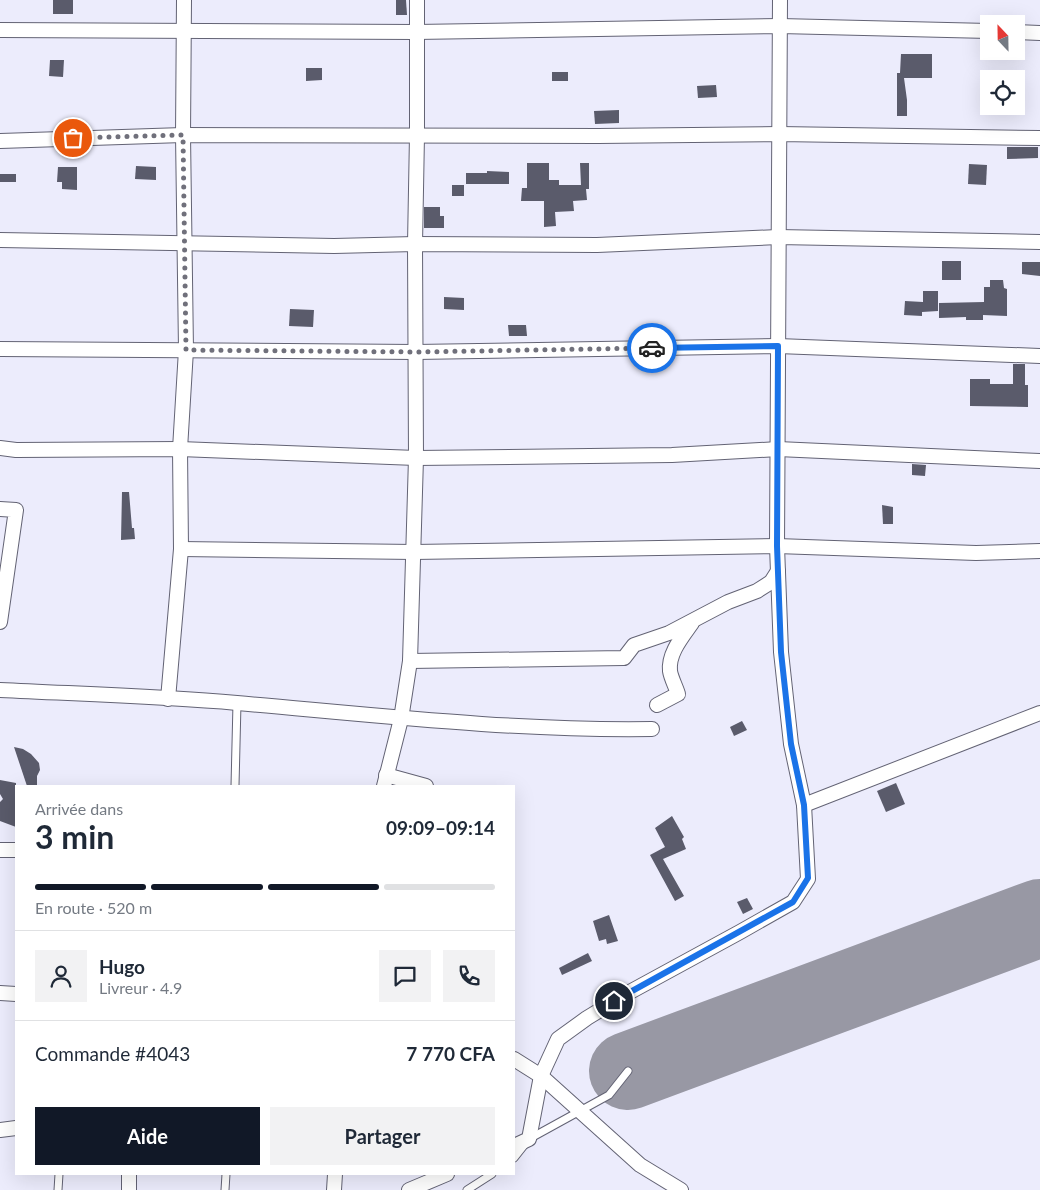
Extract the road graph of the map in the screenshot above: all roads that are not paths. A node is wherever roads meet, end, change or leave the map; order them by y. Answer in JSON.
{"nodes":[{"id":1,"x":184,"y":0,"type":"edge"},
{"id":2,"x":417,"y":0,"type":"edge"},
{"id":3,"x":780,"y":0,"type":"edge"},
{"id":4,"x":780,"y":26,"type":"junction"},
{"id":5,"x":0,"y":30,"type":"edge"},
{"id":6,"x":182,"y":30,"type":"junction"},
{"id":7,"x":980,"y":31,"type":"edge"},
{"id":8,"x":416,"y":32,"type":"junction"},
{"id":9,"x":1025,"y":32,"type":"edge"},
{"id":10,"x":1040,"y":32,"type":"edge"},
{"id":11,"x":779,"y":134,"type":"junction"},
{"id":12,"x":183,"y":135,"type":"junction"},
{"id":13,"x":417,"y":135,"type":"junction"},
{"id":14,"x":1040,"y":138,"type":"edge"},
{"id":15,"x":0,"y":141,"type":"edge"},
{"id":16,"x":778,"y":237,"type":"junction"},
{"id":17,"x":0,"y":240,"type":"edge"},
{"id":18,"x":1040,"y":242,"type":"edge"},
{"id":19,"x":184,"y":244,"type":"junction"},
{"id":20,"x":414,"y":244,"type":"junction"},
{"id":21,"x":778,"y":346,"type":"junction"},
{"id":22,"x":0,"y":349,"type":"edge"},
{"id":23,"x":186,"y":350,"type":"junction"},
{"id":24,"x":416,"y":352,"type":"junction"},
{"id":25,"x":1040,"y":356,"type":"edge"},
{"id":26,"x":0,"y":448,"type":"edge"},
{"id":27,"x":180,"y":449,"type":"junction"},
{"id":28,"x":778,"y":449,"type":"junction"},
{"id":29,"x":416,"y":458,"type":"junction"},
{"id":30,"x":1040,"y":461,"type":"edge"},
{"id":31,"x":0,"y":509,"type":"edge"},
{"id":32,"x":777,"y":546,"type":"junction"},
{"id":33,"x":181,"y":549,"type":"junction"},
{"id":34,"x":1040,"y":551,"type":"edge"},
{"id":35,"x":414,"y":552,"type":"junction"},
{"id":36,"x":778,"y":571,"type":"junction"},
{"id":37,"x":694,"y":621,"type":"junction"},
{"id":38,"x":0,"y":622,"type":"edge"},
{"id":39,"x":410,"y":661,"type":"junction"},
{"id":40,"x":0,"y":690,"type":"edge"},
{"id":41,"x":168,"y":699,"type":"junction"},
{"id":42,"x":237,"y":703,"type":"junction"},
{"id":43,"x":657,"y":705,"type":"dead end"},
{"id":44,"x":1040,"y":713,"type":"edge"},
{"id":45,"x":401,"y":719,"type":"junction"},
{"id":46,"x":652,"y":729,"type":"dead end"},
{"id":47,"x":385,"y":780,"type":"edge"},
{"id":48,"x":235,"y":785,"type":"edge"},
{"id":49,"x":419,"y":785,"type":"edge"},
{"id":50,"x":804,"y":805,"type":"junction"},
{"id":51,"x":0,"y":850,"type":"edge"},
{"id":52,"x":15,"y":850,"type":"edge"},
{"id":53,"x":0,"y":993,"type":"edge"},
{"id":54,"x":15,"y":994,"type":"edge"},
{"id":55,"x":515,"y":1060,"type":"edge"},
{"id":56,"x":628,"y":1071,"type":"dead end"},
{"id":57,"x":541,"y":1076,"type":"junction"},
{"id":58,"x":579,"y":1112,"type":"junction"},
{"id":59,"x":15,"y":1128,"type":"edge"},
{"id":60,"x":0,"y":1130,"type":"edge"},
{"id":61,"x":529,"y":1139,"type":"junction"},
{"id":62,"x":515,"y":1146,"type":"edge"},
{"id":63,"x":515,"y":1157,"type":"edge"},
{"id":64,"x":59,"y":1175,"type":"edge"},
{"id":65,"x":129,"y":1175,"type":"edge"},
{"id":66,"x":226,"y":1175,"type":"edge"},
{"id":67,"x":335,"y":1175,"type":"edge"},
{"id":68,"x":445,"y":1175,"type":"edge"},
{"id":69,"x":490,"y":1175,"type":"edge"},
{"id":70,"x":58,"y":1190,"type":"edge"},
{"id":71,"x":129,"y":1190,"type":"edge"},
{"id":72,"x":226,"y":1190,"type":"edge"},
{"id":73,"x":334,"y":1190,"type":"edge"},
{"id":74,"x":409,"y":1190,"type":"edge"},
{"id":75,"x":468,"y":1190,"type":"edge"},
{"id":76,"x":681,"y":1190,"type":"edge"}],
"edges":[{"from":1,"to":6,"type":"street"},
{"from":2,"to":8,"type":"street"},
{"from":3,"to":4,"type":"street"},
{"from":4,"to":7,"type":"street"},
{"from":4,"to":8,"type":"street"},
{"from":4,"to":11,"type":"street"},
{"from":5,"to":6,"type":"street"},
{"from":6,"to":8,"type":"street"},
{"from":6,"to":12,"type":"street"},
{"from":8,"to":13,"type":"street"},
{"from":9,"to":10,"type":"street"},
{"from":11,"to":13,"type":"street"},
{"from":11,"to":14,"type":"street"},
{"from":11,"to":16,"type":"street"},
{"from":12,"to":13,"type":"street"},
{"from":12,"to":15,"type":"street"},
{"from":12,"to":19,"type":"street"},
{"from":13,"to":20,"type":"street"},
{"from":16,"to":18,"type":"street"},
{"from":16,"to":20,"type":"street"},
{"from":16,"to":21,"type":"street"},
{"from":17,"to":19,"type":"street"},
{"from":19,"to":20,"type":"street"},
{"from":19,"to":23,"type":"street"},
{"from":20,"to":24,"type":"street"},
{"from":21,"to":24,"type":"street"},
{"from":21,"to":25,"type":"street"},
{"from":21,"to":28,"type":"street"},
{"from":22,"to":23,"type":"street"},
{"from":23,"to":24,"type":"street"},
{"from":23,"to":27,"type":"street"},
{"from":24,"to":29,"type":"street"},
{"from":26,"to":27,"type":"street"},
{"from":27,"to":29,"type":"street"},
{"from":27,"to":33,"type":"street"},
{"from":28,"to":29,"type":"street"},
{"from":28,"to":30,"type":"street"},
{"from":28,"to":32,"type":"street"},
{"from":29,"to":35,"type":"street"},
{"from":31,"to":38,"type":"street"},
{"from":32,"to":34,"type":"street"},
{"from":32,"to":35,"type":"street"},
{"from":32,"to":36,"type":"street"},
{"from":33,"to":35,"type":"street"},
{"from":33,"to":41,"type":"street"},
{"from":35,"to":39,"type":"street"},
{"from":36,"to":37,"type":"street"},
{"from":36,"to":50,"type":"street"},
{"from":37,"to":39,"type":"street"},
{"from":37,"to":43,"type":"street"},
{"from":39,"to":45,"type":"street"},
{"from":40,"to":41,"type":"street"},
{"from":41,"to":42,"type":"street"},
{"from":42,"to":45,"type":"street"},
{"from":42,"to":48,"type":"lane"},
{"from":44,"to":50,"type":"street"},
{"from":45,"to":46,"type":"street"},
{"from":45,"to":47,"type":"street"},
{"from":47,"to":49,"type":"street"},
{"from":50,"to":57,"type":"street"},
{"from":51,"to":52,"type":"street"},
{"from":53,"to":54,"type":"street"},
{"from":55,"to":57,"type":"street"},
{"from":56,"to":58,"type":"lane"},
{"from":57,"to":58,"type":"street"},
{"from":57,"to":61,"type":"street"},
{"from":58,"to":61,"type":"lane"},
{"from":58,"to":76,"type":"street"},
{"from":59,"to":60,"type":"street"},
{"from":61,"to":62,"type":"street"},
{"from":61,"to":63,"type":"lane"},
{"from":64,"to":70,"type":"lane"},
{"from":65,"to":71,"type":"street"},
{"from":66,"to":72,"type":"lane"},
{"from":67,"to":73,"type":"street"},
{"from":68,"to":74,"type":"street"},
{"from":69,"to":75,"type":"lane"}]}
